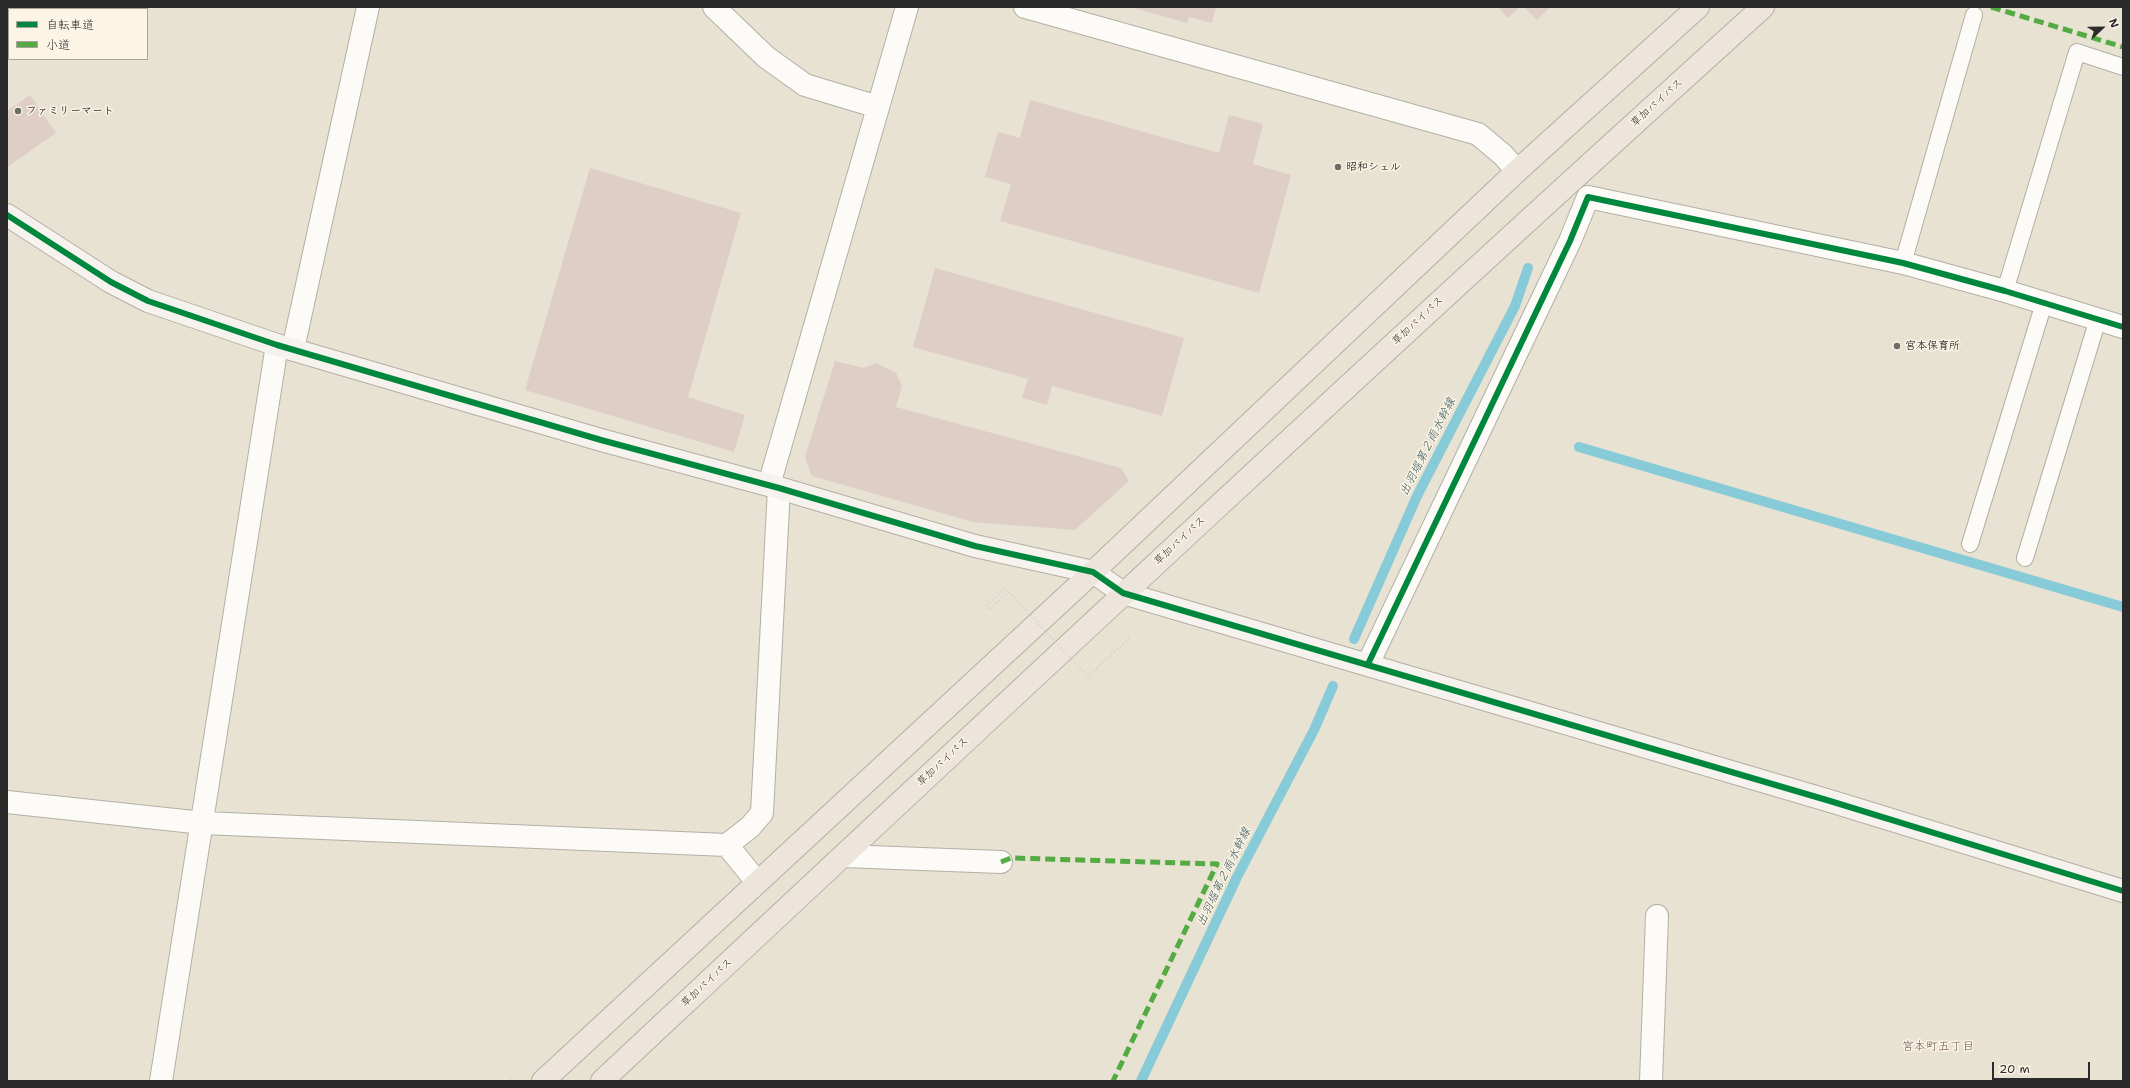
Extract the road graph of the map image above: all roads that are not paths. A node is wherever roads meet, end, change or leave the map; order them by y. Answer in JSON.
{"nodes":[{"id":1,"x":368,"y":7,"type":"edge"},
{"id":2,"x":714,"y":7,"type":"edge"},
{"id":3,"x":907,"y":7,"type":"edge"},
{"id":4,"x":1025,"y":7,"type":"edge"},
{"id":5,"x":1698,"y":7,"type":"edge"},
{"id":6,"x":1763,"y":7,"type":"edge"},
{"id":7,"x":1974,"y":14,"type":"dead end"},
{"id":8,"x":2123,"y":67,"type":"edge"},
{"id":9,"x":878,"y":107,"type":"junction"},
{"id":10,"x":1517,"y":171,"type":"junction"},
{"id":11,"x":1572,"y":179,"type":"junction"},
{"id":12,"x":1588,"y":198,"type":"junction"},
{"id":13,"x":7,"y":215,"type":"edge"},
{"id":14,"x":1903,"y":263,"type":"junction"},
{"id":15,"x":2005,"y":291,"type":"junction"},
{"id":16,"x":2044,"y":303,"type":"junction"},
{"id":17,"x":2098,"y":319,"type":"junction"},
{"id":18,"x":2123,"y":327,"type":"edge"},
{"id":19,"x":285,"y":347,"type":"junction"},
{"id":20,"x":774,"y":487,"type":"junction"},
{"id":21,"x":1970,"y":544,"type":"dead end"},
{"id":22,"x":2025,"y":558,"type":"dead end"},
{"id":23,"x":1093,"y":572,"type":"junction"},
{"id":24,"x":1123,"y":593,"type":"junction"},
{"id":25,"x":1368,"y":664,"type":"junction"},
{"id":26,"x":7,"y":802,"type":"edge"},
{"id":27,"x":203,"y":823,"type":"junction"},
{"id":28,"x":727,"y":845,"type":"junction"},
{"id":29,"x":842,"y":856,"type":"junction"},
{"id":30,"x":1001,"y":862,"type":"dead end"},
{"id":31,"x":757,"y":882,"type":"junction"},
{"id":32,"x":2123,"y":891,"type":"edge"},
{"id":33,"x":1657,"y":916,"type":"dead end"},
{"id":34,"x":161,"y":1081,"type":"edge"},
{"id":35,"x":543,"y":1081,"type":"edge"},
{"id":36,"x":602,"y":1081,"type":"edge"},
{"id":37,"x":1651,"y":1081,"type":"edge"}],
"edges":[{"from":1,"to":19,"type":"street"},
{"from":2,"to":9,"type":"street"},
{"from":3,"to":9,"type":"street"},
{"from":4,"to":10,"type":"street"},
{"from":5,"to":10,"type":"highway"},
{"from":6,"to":11,"type":"highway","name":"草加バイパス"},
{"from":7,"to":14,"type":"lane"},
{"from":8,"to":15,"type":"lane"},
{"from":9,"to":20,"type":"street"},
{"from":10,"to":23,"type":"highway"},
{"from":11,"to":12,"type":"street"},
{"from":11,"to":24,"type":"highway","name":"草加バイパス"},
{"from":12,"to":14,"type":"street"},
{"from":12,"to":25,"type":"street"},
{"from":13,"to":19,"type":"street"},
{"from":14,"to":15,"type":"street"},
{"from":15,"to":16,"type":"street"},
{"from":16,"to":17,"type":"street"},
{"from":16,"to":21,"type":"lane"},
{"from":17,"to":18,"type":"street"},
{"from":17,"to":22,"type":"lane"},
{"from":19,"to":20,"type":"street"},
{"from":19,"to":27,"type":"street"},
{"from":20,"to":23,"type":"street"},
{"from":20,"to":28,"type":"street"},
{"from":23,"to":24,"type":"street"},
{"from":23,"to":31,"type":"highway"},
{"from":24,"to":25,"type":"street"},
{"from":24,"to":29,"type":"highway","name":"草加バイパス"},
{"from":25,"to":32,"type":"street"},
{"from":26,"to":27,"type":"street"},
{"from":27,"to":28,"type":"street"},
{"from":27,"to":34,"type":"street"},
{"from":28,"to":31,"type":"street"},
{"from":29,"to":30,"type":"street"},
{"from":29,"to":36,"type":"highway","name":"草加バイパス"},
{"from":31,"to":35,"type":"highway"},
{"from":33,"to":37,"type":"street"}]}
